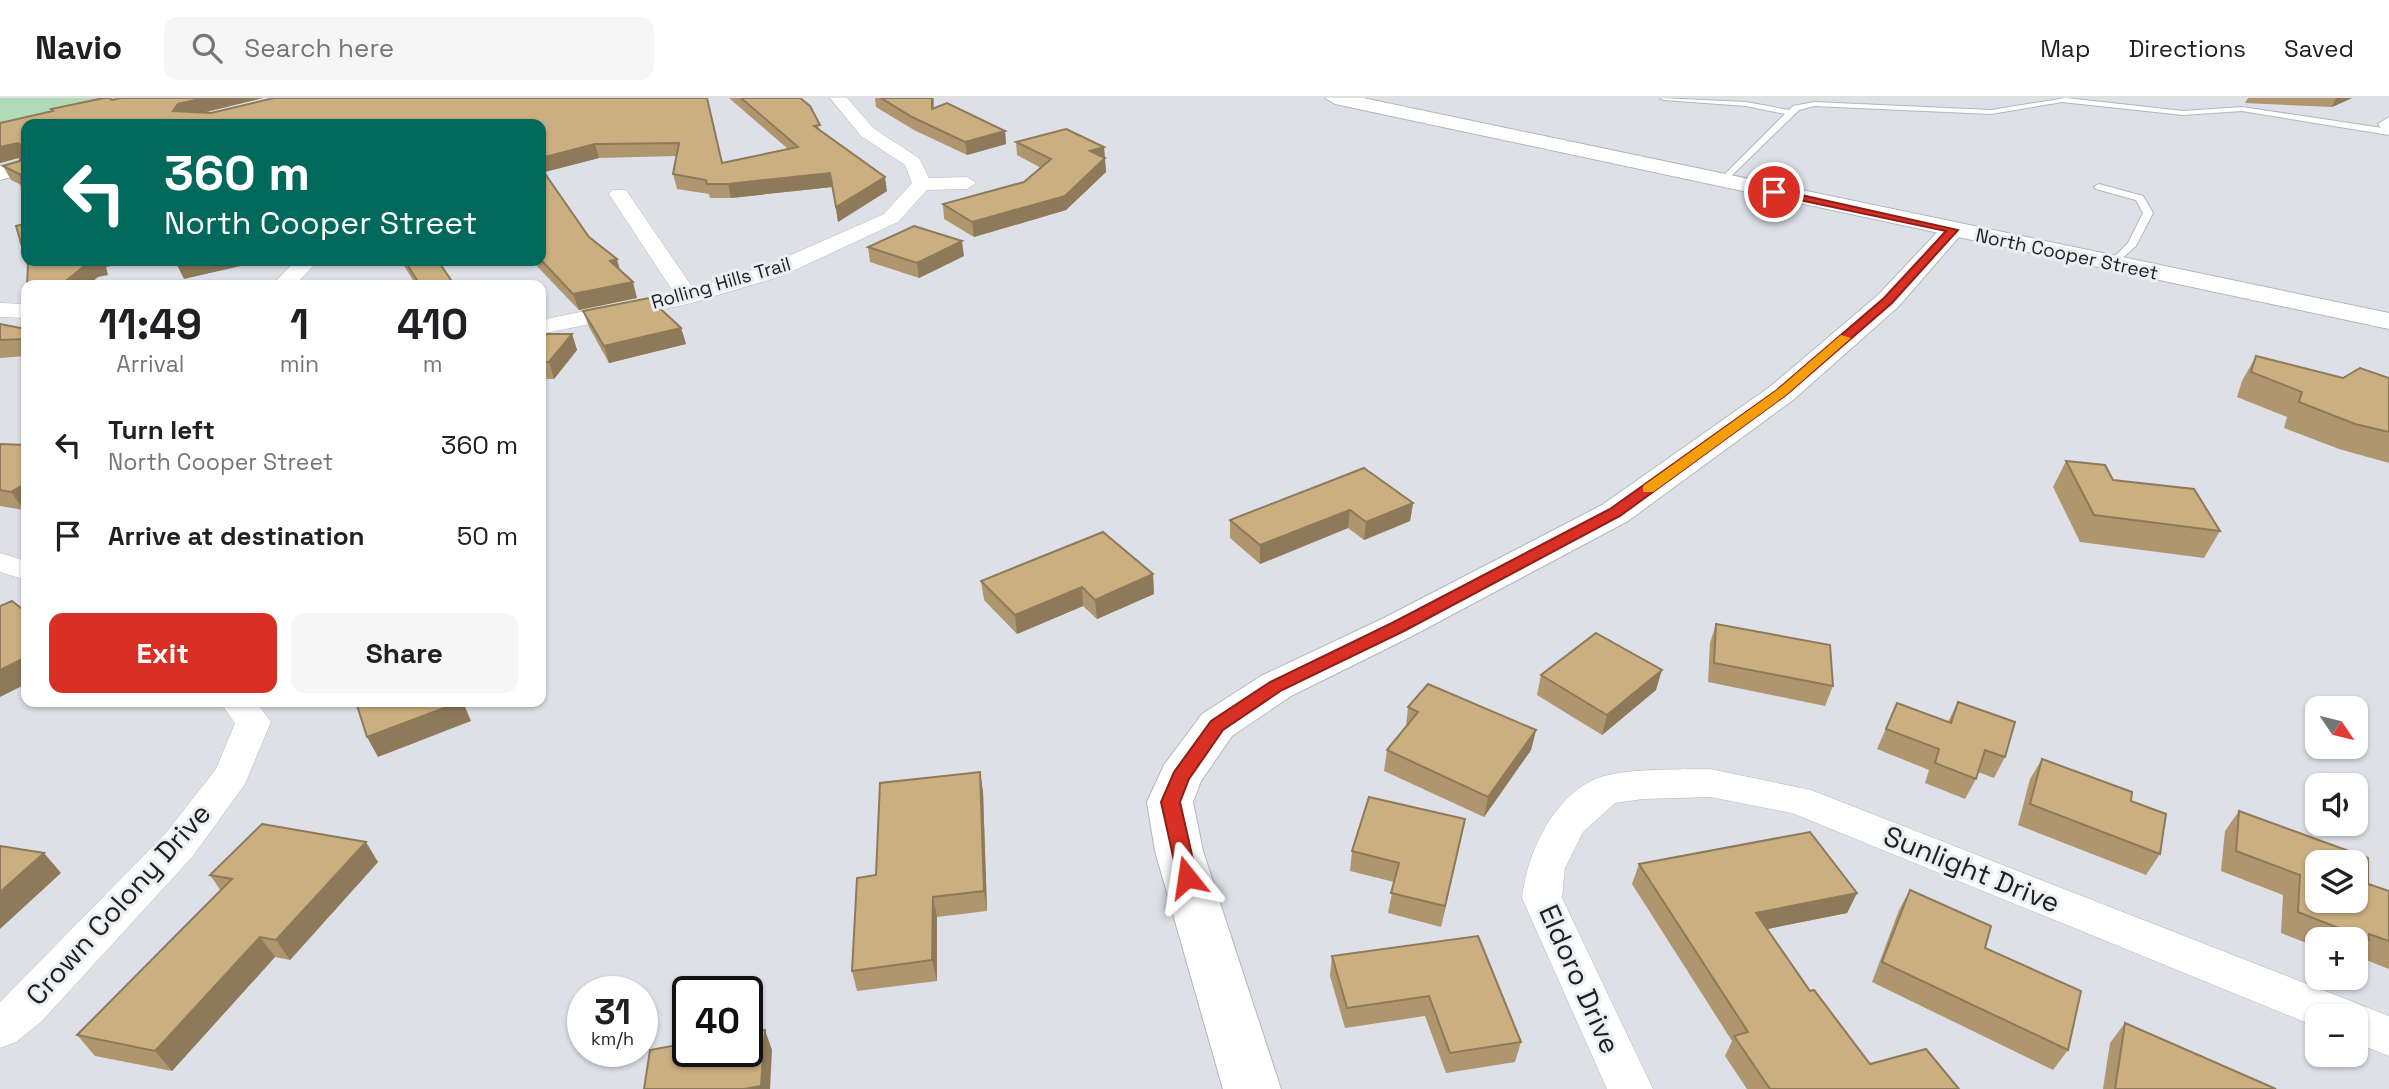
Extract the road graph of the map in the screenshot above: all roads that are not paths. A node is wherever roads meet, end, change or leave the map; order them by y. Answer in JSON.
{"nodes":[{"id":1,"x":838,"y":98,"type":"edge"},
{"id":2,"x":1335,"y":98,"type":"edge"},
{"id":3,"x":1664,"y":98,"type":"edge"},
{"id":4,"x":1834,"y":98,"type":"edge"},
{"id":5,"x":2058,"y":99,"type":"edge"},
{"id":6,"x":1814,"y":104,"type":"junction"},
{"id":7,"x":1792,"y":113,"type":"junction"},
{"id":8,"x":2389,"y":126,"type":"edge"},
{"id":9,"x":21,"y":167,"type":"edge"},
{"id":10,"x":0,"y":173,"type":"edge"},
{"id":11,"x":1723,"y":181,"type":"junction"},
{"id":12,"x":967,"y":183,"type":"dead end"},
{"id":13,"x":922,"y":184,"type":"junction"},
{"id":14,"x":2099,"y":187,"type":"dead end"},
{"id":15,"x":619,"y":194,"type":"dead end"},
{"id":16,"x":1953,"y":230,"type":"junction"},
{"id":17,"x":2112,"y":264,"type":"junction"},
{"id":18,"x":302,"y":266,"type":"edge"},
{"id":19,"x":288,"y":280,"type":"edge"},
{"id":20,"x":688,"y":297,"type":"junction"},
{"id":21,"x":0,"y":310,"type":"edge"},
{"id":22,"x":21,"y":312,"type":"edge"},
{"id":23,"x":2389,"y":321,"type":"edge"},
{"id":24,"x":546,"y":326,"type":"edge"},
{"id":25,"x":241,"y":707,"type":"edge"},
{"id":26,"x":1594,"y":800,"type":"joint"},
{"id":27,"x":2308,"y":1004,"type":"edge"},
{"id":28,"x":0,"y":1028,"type":"edge"},
{"id":29,"x":2368,"y":1028,"type":"edge"},
{"id":30,"x":2389,"y":1036,"type":"edge"},
{"id":31,"x":1252,"y":1089,"type":"edge"},
{"id":32,"x":1630,"y":1089,"type":"edge"}],
"edges":[{"from":1,"to":13,"type":"street"},
{"from":2,"to":11,"type":"street","name":"North Cooper Street"},
{"from":3,"to":7,"type":"lane"},
{"from":4,"to":6,"type":"lane"},
{"from":5,"to":6,"type":"lane"},
{"from":5,"to":8,"type":"lane"},
{"from":6,"to":7,"type":"lane"},
{"from":7,"to":11,"type":"lane"},
{"from":9,"to":10,"type":"street"},
{"from":11,"to":16,"type":"street","name":"North Cooper Street"},
{"from":12,"to":13,"type":"street"},
{"from":13,"to":20,"type":"street","name":"Rolling Hills Trail"},
{"from":14,"to":17,"type":"lane"},
{"from":15,"to":20,"type":"street"},
{"from":16,"to":17,"type":"street","name":"North Cooper Street"},
{"from":16,"to":31,"type":"street"},
{"from":17,"to":23,"type":"street","name":"North Cooper Street"},
{"from":18,"to":19,"type":"street"},
{"from":20,"to":24,"type":"street","name":"Rolling Hills Trail"},
{"from":21,"to":22,"type":"street"},
{"from":25,"to":28,"type":"street","name":"Crown Colony Drive"},
{"from":26,"to":27,"type":"street","name":"Sunlight Drive"},
{"from":26,"to":32,"type":"street","name":"Eldoro Drive"},
{"from":29,"to":30,"type":"street"}]}
